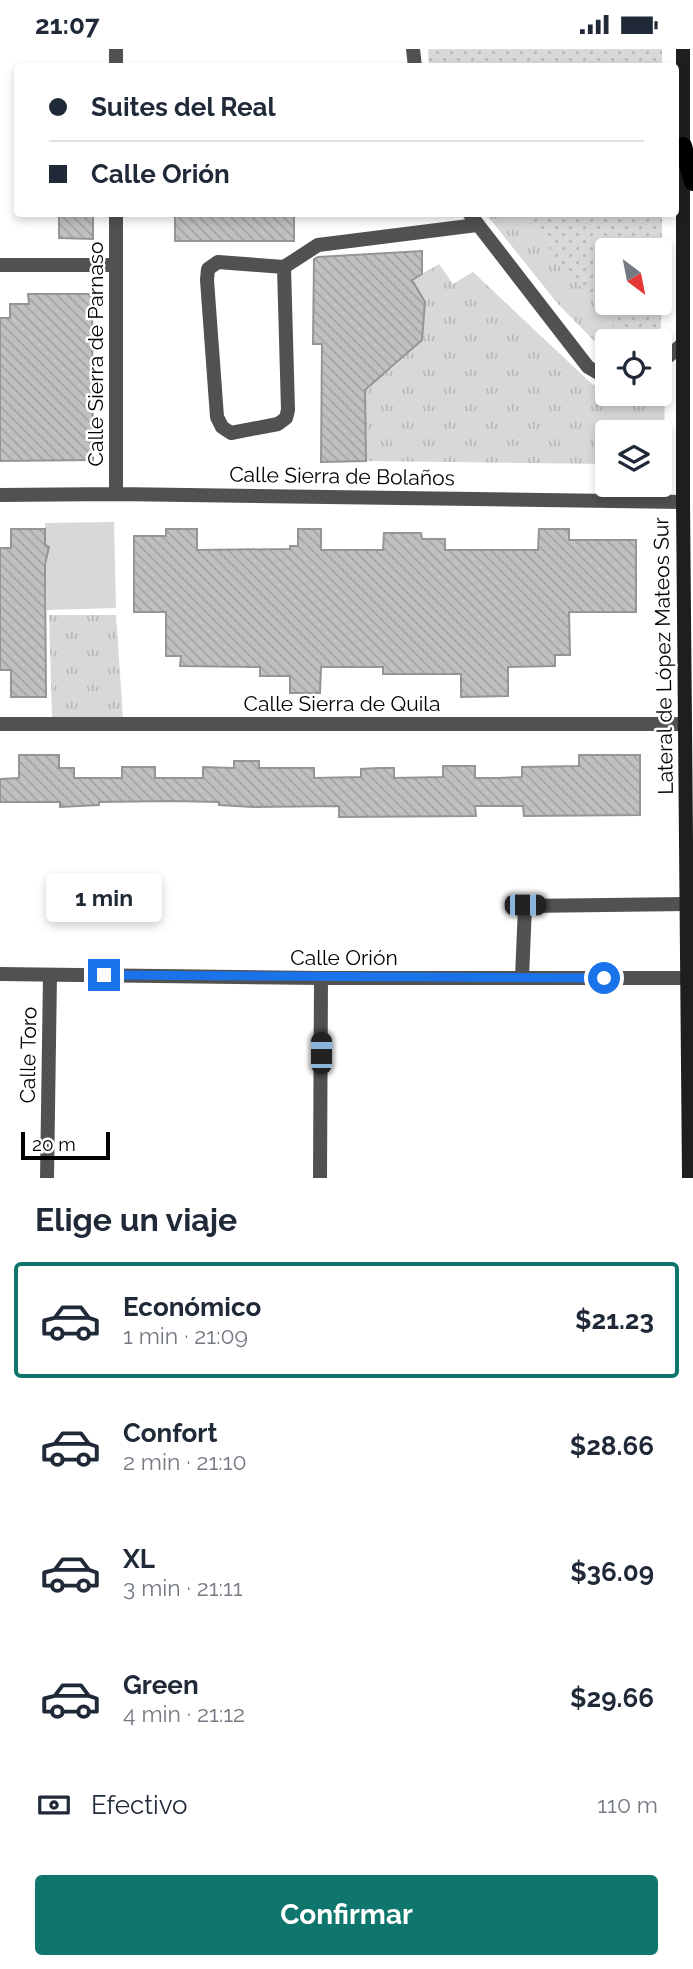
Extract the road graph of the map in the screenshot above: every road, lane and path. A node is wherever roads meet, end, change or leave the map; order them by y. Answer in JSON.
{"nodes":[{"id":1,"x":683,"y":49,"type":"edge"},
{"id":2,"x":683,"y":146,"type":"junction"},
{"id":3,"x":693,"y":182,"type":"edge"},
{"id":4,"x":116,"y":217,"type":"edge"},
{"id":5,"x":473,"y":219,"type":"edge"},
{"id":6,"x":0,"y":265,"type":"edge"},
{"id":7,"x":116,"y":265,"type":"junction"},
{"id":8,"x":284,"y":267,"type":"junction"},
{"id":9,"x":683,"y":344,"type":"junction"},
{"id":10,"x":672,"y":353,"type":"edge"},
{"id":11,"x":595,"y":371,"type":"edge"},
{"id":12,"x":116,"y":494,"type":"junction"},
{"id":13,"x":0,"y":495,"type":"edge"},
{"id":14,"x":682,"y":502,"type":"junction"},
{"id":15,"x":0,"y":724,"type":"edge"},
{"id":16,"x":685,"y":724,"type":"junction"},
{"id":17,"x":687,"y":904,"type":"junction"},
{"id":18,"x":0,"y":974,"type":"edge"},
{"id":19,"x":50,"y":975,"type":"junction"},
{"id":20,"x":321,"y":978,"type":"junction"},
{"id":21,"x":522,"y":978,"type":"junction"},
{"id":22,"x":687,"y":978,"type":"junction"},
{"id":23,"x":47,"y":1178,"type":"edge"},
{"id":24,"x":320,"y":1178,"type":"edge"},
{"id":25,"x":689,"y":1178,"type":"edge"}],
"edges":[{"from":1,"to":2,"type":"main road","name":"Lateral de López Mateos Sur"},
{"from":2,"to":3,"type":"main road"},
{"from":2,"to":9,"type":"main road","name":"Lateral de López Mateos Sur"},
{"from":4,"to":7,"type":"street","name":"Calle Sierra de Parnaso"},
{"from":5,"to":8,"type":"street"},
{"from":5,"to":11,"type":"street"},
{"from":6,"to":7,"type":"street"},
{"from":7,"to":12,"type":"street","name":"Calle Sierra de Parnaso"},
{"from":8,"to":8,"type":"street"},
{"from":9,"to":10,"type":"street"},
{"from":9,"to":14,"type":"main road","name":"Lateral de López Mateos Sur"},
{"from":12,"to":13,"type":"street","name":"Calle Sierra de Bolaños"},
{"from":12,"to":14,"type":"street","name":"Calle Sierra de Bolaños"},
{"from":14,"to":16,"type":"main road","name":"Lateral de López Mateos Sur"},
{"from":15,"to":16,"type":"street","name":"Calle Sierra de Quila"},
{"from":16,"to":17,"type":"main road","name":"Lateral de López Mateos Sur"},
{"from":17,"to":21,"type":"street"},
{"from":17,"to":22,"type":"main road","name":"Lateral de López Mateos Sur"},
{"from":18,"to":19,"type":"street","name":"Calle Orión"},
{"from":19,"to":20,"type":"street","name":"Calle Orión"},
{"from":19,"to":23,"type":"street","name":"Calle Toro"},
{"from":20,"to":21,"type":"street","name":"Calle Orión"},
{"from":20,"to":24,"type":"street"},
{"from":21,"to":22,"type":"street","name":"Calle Orión"},
{"from":22,"to":25,"type":"main road","name":"Lateral de López Mateos Sur"}]}
